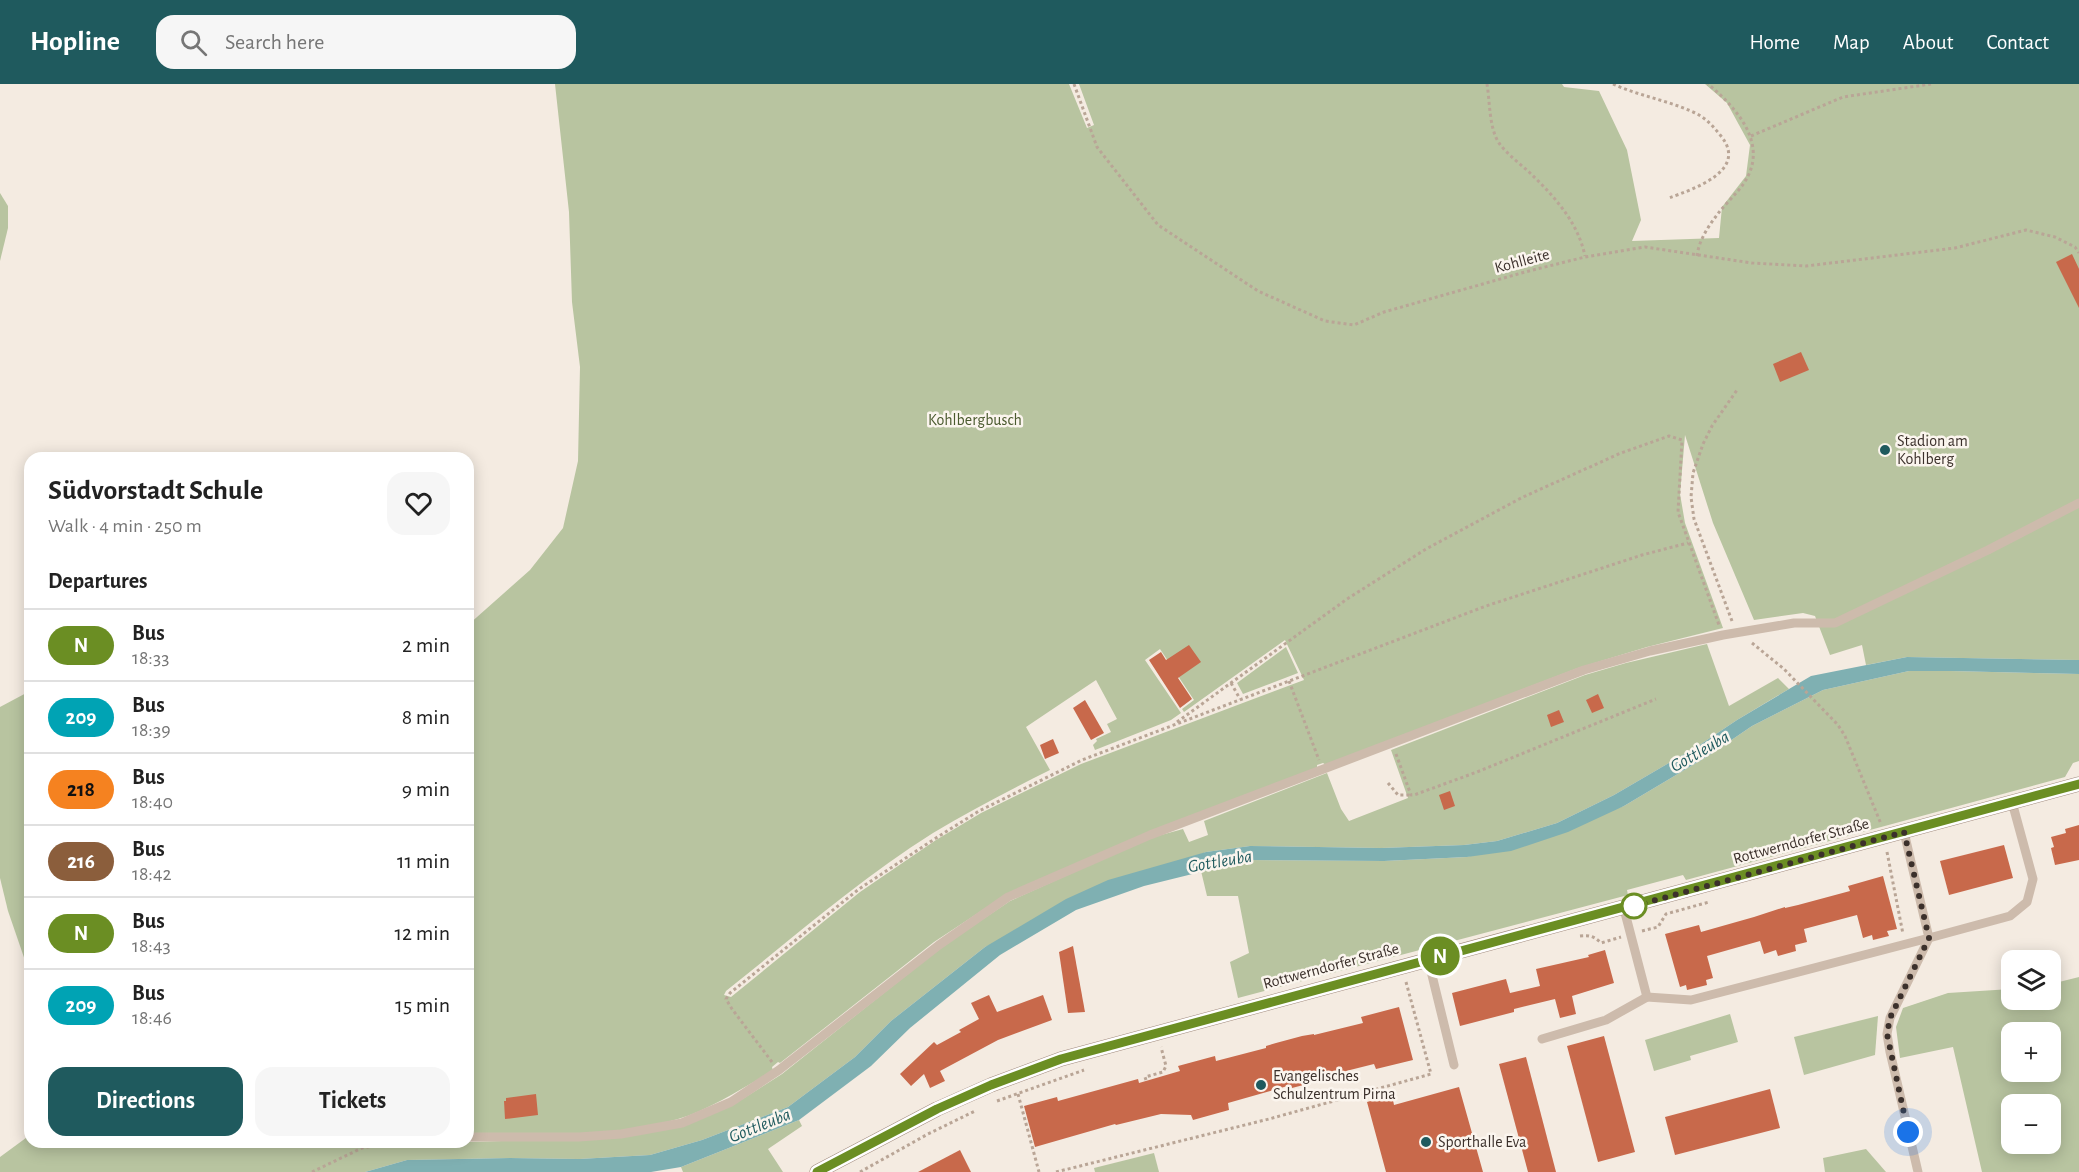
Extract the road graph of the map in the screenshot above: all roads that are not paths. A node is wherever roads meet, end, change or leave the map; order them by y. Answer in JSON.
{"nodes":[{"id":1,"x":2079,"y":503,"type":"edge"},
{"id":2,"x":2079,"y":784,"type":"edge"},
{"id":3,"x":2012,"y":802,"type":"junction"},
{"id":4,"x":1906,"y":839,"type":"junction"},
{"id":5,"x":1624,"y":909,"type":"junction"},
{"id":6,"x":1929,"y":938,"type":"junction"},
{"id":7,"x":1428,"y":959,"type":"junction"},
{"id":8,"x":1647,"y":997,"type":"junction"},
{"id":9,"x":1542,"y":1039,"type":"dead end"},
{"id":10,"x":1454,"y":1065,"type":"dead end"},
{"id":11,"x":474,"y":1137,"type":"edge"},
{"id":12,"x":817,"y":1172,"type":"edge"},
{"id":13,"x":1918,"y":1172,"type":"edge"}],
"edges":[{"from":1,"to":11,"type":"lane"},
{"from":2,"to":3,"type":"main road","name":"Rottwerndorfer Straße"},
{"from":3,"to":4,"type":"main road","name":"Rottwerndorfer Straße"},
{"from":3,"to":6,"type":"lane"},
{"from":4,"to":5,"type":"main road","name":"Rottwerndorfer Straße"},
{"from":4,"to":6,"type":"lane"},
{"from":5,"to":7,"type":"main road","name":"Rottwerndorfer Straße"},
{"from":5,"to":8,"type":"lane"},
{"from":6,"to":8,"type":"lane"},
{"from":6,"to":13,"type":"lane"},
{"from":7,"to":10,"type":"lane"},
{"from":7,"to":12,"type":"main road","name":"Rottwerndorfer Straße"},
{"from":8,"to":9,"type":"lane"}]}
